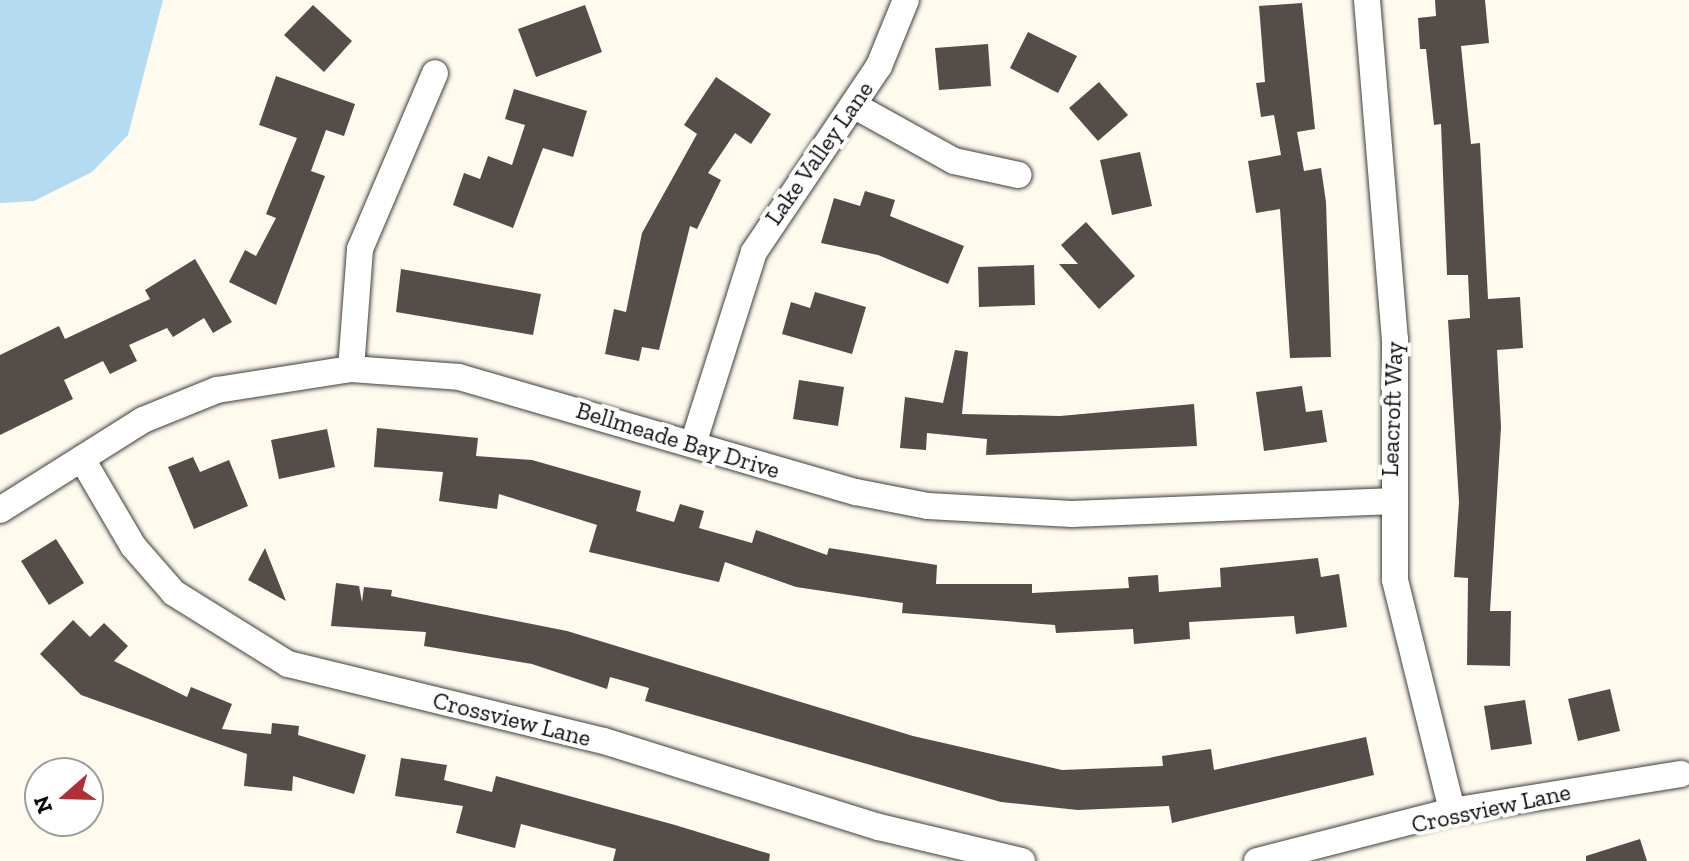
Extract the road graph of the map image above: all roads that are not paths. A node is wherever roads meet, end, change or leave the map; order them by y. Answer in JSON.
{"nodes":[{"id":1,"x":906,"y":0,"type":"edge"},
{"id":2,"x":1367,"y":0,"type":"edge"},
{"id":3,"x":435,"y":73,"type":"dead end"},
{"id":4,"x":855,"y":106,"type":"junction"},
{"id":5,"x":1018,"y":175,"type":"dead end"},
{"id":6,"x":351,"y":369,"type":"junction"},
{"id":7,"x":693,"y":444,"type":"junction"},
{"id":8,"x":82,"y":459,"type":"junction"},
{"id":9,"x":1390,"y":501,"type":"junction"},
{"id":10,"x":0,"y":510,"type":"edge"},
{"id":11,"x":1681,"y":774,"type":"dead end"},
{"id":12,"x":1452,"y":811,"type":"junction"},
{"id":13,"x":1022,"y":861,"type":"edge"},
{"id":14,"x":1257,"y":861,"type":"edge"}],
"edges":[{"from":1,"to":4,"type":"street","name":"Lake Valley Lane"},
{"from":2,"to":9,"type":"street","name":"Leacroft Way"},
{"from":3,"to":6,"type":"street"},
{"from":4,"to":5,"type":"street"},
{"from":4,"to":7,"type":"street","name":"Lake Valley Lane"},
{"from":6,"to":7,"type":"street","name":"Bellmeade Bay Drive"},
{"from":6,"to":8,"type":"street","name":"Bellmeade Bay Drive"},
{"from":7,"to":9,"type":"street","name":"Bellmeade Bay Drive"},
{"from":8,"to":10,"type":"street","name":"Bellmeade Bay Drive"},
{"from":8,"to":13,"type":"street","name":"Crossview Lane"},
{"from":9,"to":12,"type":"street","name":"Leacroft Way"},
{"from":11,"to":12,"type":"street","name":"Crossview Lane"},
{"from":12,"to":14,"type":"street","name":"Crossview Lane"}]}
